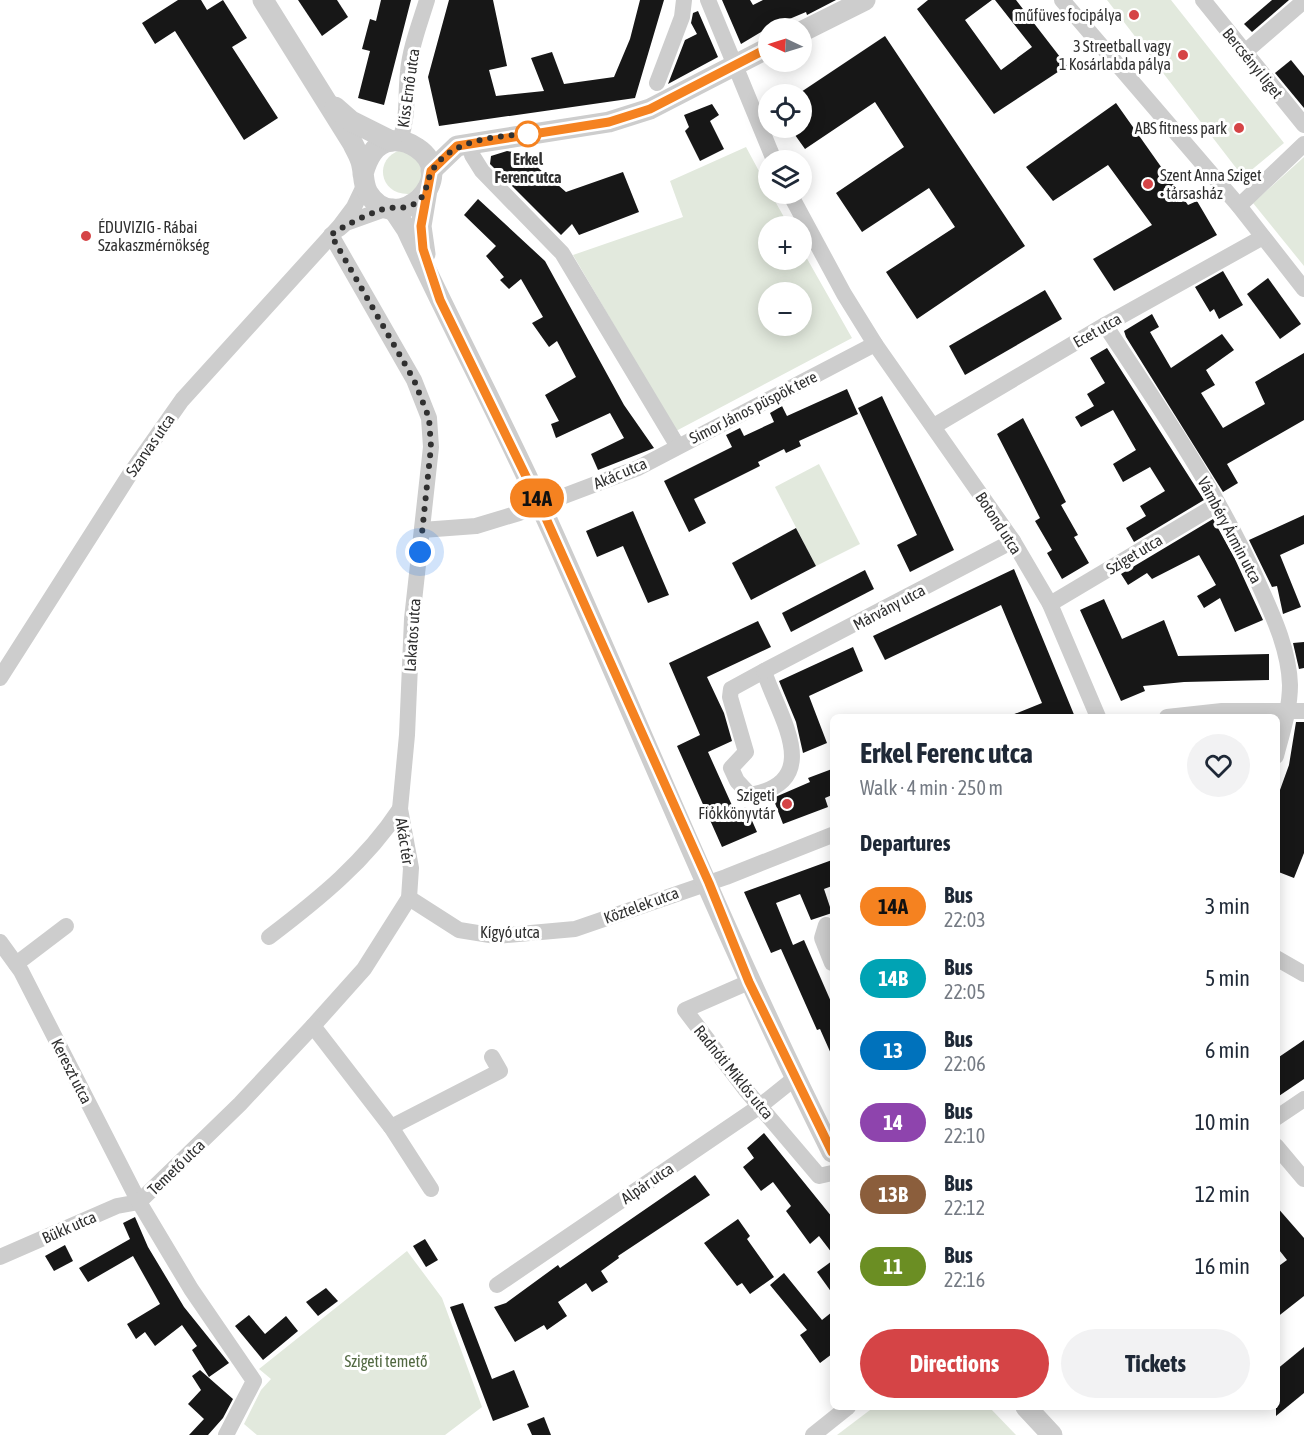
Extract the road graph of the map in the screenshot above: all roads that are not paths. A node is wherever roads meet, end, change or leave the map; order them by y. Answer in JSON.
{"nodes":[{"id":1,"x":263,"y":0,"type":"edge"},
{"id":2,"x":427,"y":0,"type":"edge"},
{"id":3,"x":684,"y":0,"type":"edge"},
{"id":4,"x":708,"y":0,"type":"edge"},
{"id":5,"x":864,"y":0,"type":"edge"},
{"id":6,"x":1062,"y":0,"type":"edge"},
{"id":7,"x":1203,"y":0,"type":"edge"},
{"id":8,"x":1304,"y":1,"type":"edge"},
{"id":9,"x":812,"y":26,"type":"edge"},
{"id":10,"x":1245,"y":52,"type":"junction"},
{"id":11,"x":758,"y":53,"type":"edge"},
{"id":12,"x":735,"y":66,"type":"junction"},
{"id":13,"x":657,"y":83,"type":"dead end"},
{"id":14,"x":318,"y":90,"type":"junction"},
{"id":15,"x":1304,"y":125,"type":"edge"},
{"id":16,"x":395,"y":141,"type":"junction"},
{"id":17,"x":473,"y":144,"type":"junction"},
{"id":18,"x":1304,"y":144,"type":"edge"},
{"id":19,"x":770,"y":150,"type":"edge"},
{"id":20,"x":364,"y":179,"type":"junction"},
{"id":21,"x":429,"y":181,"type":"junction"},
{"id":22,"x":795,"y":204,"type":"edge"},
{"id":23,"x":1239,"y":206,"type":"junction"},
{"id":24,"x":391,"y":208,"type":"junction"},
{"id":25,"x":331,"y":235,"type":"junction"},
{"id":26,"x":1263,"y":237,"type":"junction"},
{"id":27,"x":1304,"y":289,"type":"edge"},
{"id":28,"x":440,"y":300,"type":"junction"},
{"id":29,"x":1105,"y":325,"type":"junction"},
{"id":30,"x":875,"y":344,"type":"junction"},
{"id":31,"x":934,"y":426,"type":"junction"},
{"id":32,"x":677,"y":446,"type":"junction"},
{"id":33,"x":1218,"y":504,"type":"junction"},
{"id":34,"x":540,"y":505,"type":"junction"},
{"id":35,"x":422,"y":530,"type":"junction"},
{"id":36,"x":1013,"y":541,"type":"junction"},
{"id":37,"x":1050,"y":604,"type":"junction"},
{"id":38,"x":764,"y":670,"type":"junction"},
{"id":39,"x":0,"y":678,"type":"edge"},
{"id":40,"x":1296,"y":710,"type":"edge"},
{"id":41,"x":1097,"y":714,"type":"edge"},
{"id":42,"x":1194,"y":714,"type":"edge"},
{"id":43,"x":1280,"y":747,"type":"edge"},
{"id":44,"x":400,"y":809,"type":"junction"},
{"id":45,"x":830,"y":836,"type":"edge"},
{"id":46,"x":709,"y":883,"type":"junction"},
{"id":47,"x":409,"y":898,"type":"junction"},
{"id":48,"x":826,"y":925,"type":"dead end"},
{"id":49,"x":66,"y":926,"type":"dead end"},
{"id":50,"x":550,"y":933,"type":"joint"},
{"id":51,"x":269,"y":937,"type":"dead end"},
{"id":52,"x":0,"y":942,"type":"edge"},
{"id":53,"x":830,"y":958,"type":"edge"},
{"id":54,"x":1280,"y":960,"type":"edge"},
{"id":55,"x":16,"y":964,"type":"junction"},
{"id":56,"x":1304,"y":974,"type":"edge"},
{"id":57,"x":749,"y":982,"type":"junction"},
{"id":58,"x":314,"y":1026,"type":"junction"},
{"id":59,"x":492,"y":1057,"type":"dead end"},
{"id":60,"x":795,"y":1077,"type":"junction"},
{"id":61,"x":1304,"y":1099,"type":"edge"},
{"id":62,"x":760,"y":1106,"type":"junction"},
{"id":63,"x":1280,"y":1115,"type":"edge"},
{"id":64,"x":391,"y":1127,"type":"junction"},
{"id":65,"x":830,"y":1148,"type":"edge"},
{"id":66,"x":1280,"y":1151,"type":"edge"},
{"id":67,"x":830,"y":1173,"type":"edge"},
{"id":68,"x":1304,"y":1179,"type":"edge"},
{"id":69,"x":431,"y":1189,"type":"dead end"},
{"id":70,"x":139,"y":1202,"type":"junction"},
{"id":71,"x":0,"y":1257,"type":"edge"},
{"id":72,"x":497,"y":1285,"type":"dead end"},
{"id":73,"x":844,"y":1410,"type":"edge"},
{"id":74,"x":1029,"y":1410,"type":"edge"},
{"id":75,"x":226,"y":1435,"type":"edge"},
{"id":76,"x":813,"y":1435,"type":"edge"},
{"id":77,"x":1052,"y":1435,"type":"edge"}],
"edges":[{"from":1,"to":14,"type":"street"},
{"from":2,"to":16,"type":"street","name":"Kiss Ernő utca"},
{"from":3,"to":13,"type":"street"},
{"from":4,"to":12,"type":"street"},
{"from":5,"to":9,"type":"street"},
{"from":6,"to":23,"type":"street"},
{"from":7,"to":10,"type":"street","name":"Bercsényi liget"},
{"from":8,"to":10,"type":"street"},
{"from":10,"to":15,"type":"street","name":"Bercsényi liget"},
{"from":11,"to":12,"type":"street"},
{"from":12,"to":17,"type":"street"},
{"from":12,"to":19,"type":"street"},
{"from":14,"to":16,"type":"street"},
{"from":14,"to":20,"type":"street"},
{"from":16,"to":20,"type":"street"},
{"from":16,"to":21,"type":"street"},
{"from":17,"to":21,"type":"street"},
{"from":17,"to":32,"type":"street","name":"Simor János püspök tere"},
{"from":18,"to":23,"type":"street"},
{"from":20,"to":24,"type":"street"},
{"from":20,"to":25,"type":"street","name":"Szarvas utca"},
{"from":21,"to":24,"type":"street"},
{"from":21,"to":28,"type":"street"},
{"from":22,"to":30,"type":"street"},
{"from":23,"to":26,"type":"street"},
{"from":24,"to":25,"type":"street","name":"Szarvas utca"},
{"from":24,"to":28,"type":"street"},
{"from":25,"to":35,"type":"street","name":"Lakatos utca"},
{"from":25,"to":39,"type":"street","name":"Szarvas utca"},
{"from":26,"to":27,"type":"street"},
{"from":26,"to":29,"type":"street","name":"Ecet utca"},
{"from":28,"to":34,"type":"street"},
{"from":29,"to":31,"type":"street","name":"Ecet utca"},
{"from":29,"to":33,"type":"street","name":"Vámbéry Ármin utca"},
{"from":30,"to":31,"type":"street","name":"Botond utca"},
{"from":30,"to":32,"type":"street","name":"Simor János püspök tere"},
{"from":31,"to":36,"type":"street","name":"Botond utca"},
{"from":32,"to":34,"type":"street","name":"Akác utca"},
{"from":33,"to":37,"type":"street","name":"Sziget utca"},
{"from":33,"to":40,"type":"street","name":"Vámbéry Ármin utca"},
{"from":34,"to":35,"type":"street","name":"Akác utca"},
{"from":34,"to":46,"type":"street"},
{"from":35,"to":44,"type":"street","name":"Lakatos utca"},
{"from":36,"to":37,"type":"street","name":"Botond utca"},
{"from":36,"to":38,"type":"street","name":"Márvány utca"},
{"from":37,"to":41,"type":"street","name":"Botond utca"},
{"from":38,"to":38,"type":"street","name":"Márvány utca"},
{"from":40,"to":42,"type":"street"},
{"from":40,"to":43,"type":"street","name":"Vámbéry Ármin utca"},
{"from":44,"to":47,"type":"street","name":"Akác tér"},
{"from":44,"to":51,"type":"street","name":"Akác tér"},
{"from":45,"to":46,"type":"street","name":"Köztelek utca"},
{"from":46,"to":50,"type":"street","name":"Köztelek utca"},
{"from":46,"to":57,"type":"street"},
{"from":47,"to":50,"type":"street","name":"Kígyó utca"},
{"from":47,"to":58,"type":"street","name":"Akác tér"},
{"from":48,"to":53,"type":"street"},
{"from":49,"to":55,"type":"street"},
{"from":52,"to":55,"type":"street","name":"Kereszt utca"},
{"from":54,"to":56,"type":"street"},
{"from":55,"to":70,"type":"street","name":"Kereszt utca"},
{"from":57,"to":60,"type":"street"},
{"from":57,"to":62,"type":"street","name":"Radnóti Miklós utca"},
{"from":58,"to":64,"type":"street"},
{"from":58,"to":70,"type":"street","name":"Temető utca"},
{"from":59,"to":64,"type":"street"},
{"from":60,"to":62,"type":"street","name":"Alpár utca"},
{"from":60,"to":65,"type":"street"},
{"from":61,"to":63,"type":"street"},
{"from":62,"to":67,"type":"street","name":"Radnóti Miklós utca"},
{"from":62,"to":72,"type":"street","name":"Alpár utca"},
{"from":64,"to":69,"type":"street"},
{"from":66,"to":68,"type":"street"},
{"from":70,"to":71,"type":"street","name":"Bükk utca"},
{"from":70,"to":75,"type":"street","name":"Temető utca"},
{"from":73,"to":76,"type":"street"},
{"from":74,"to":77,"type":"street"}]}
